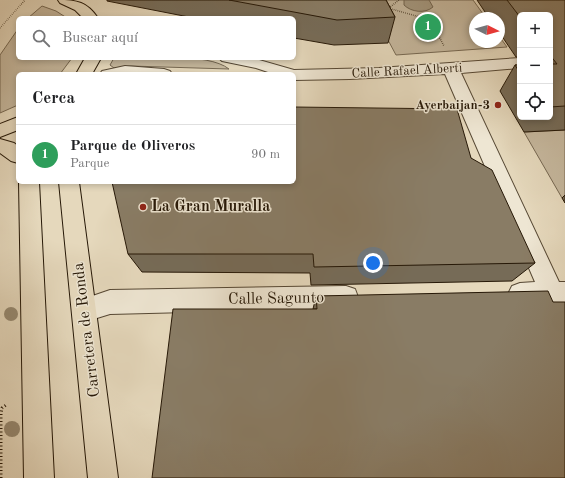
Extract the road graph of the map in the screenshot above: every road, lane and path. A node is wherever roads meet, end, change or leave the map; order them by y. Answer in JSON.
{"nodes":[{"id":1,"x":25,"y":0,"type":"edge"},
{"id":2,"x":65,"y":0,"type":"edge"},
{"id":3,"x":399,"y":0,"type":"edge"},
{"id":4,"x":82,"y":3,"type":"edge"},
{"id":5,"x":381,"y":7,"type":"edge"},
{"id":6,"x":389,"y":8,"type":"junction"},
{"id":7,"x":90,"y":16,"type":"edge"},
{"id":8,"x":0,"y":28,"type":"edge"},
{"id":9,"x":92,"y":60,"type":"edge"},
{"id":10,"x":238,"y":60,"type":"edge"},
{"id":11,"x":449,"y":60,"type":"junction"},
{"id":12,"x":517,"y":63,"type":"edge"},
{"id":13,"x":85,"y":72,"type":"edge"},
{"id":14,"x":119,"y":72,"type":"edge"},
{"id":15,"x":138,"y":72,"type":"edge"},
{"id":16,"x":284,"y":72,"type":"edge"},
{"id":17,"x":296,"y":75,"type":"edge"},
{"id":18,"x":16,"y":124,"type":"edge"},
{"id":19,"x":0,"y":131,"type":"edge"},
{"id":20,"x":0,"y":146,"type":"edge"},
{"id":21,"x":16,"y":155,"type":"edge"},
{"id":22,"x":29,"y":184,"type":"edge"},
{"id":23,"x":69,"y":184,"type":"edge"},
{"id":24,"x":558,"y":293,"type":"edge"},
{"id":25,"x":496,"y":294,"type":"edge"},
{"id":26,"x":369,"y":297,"type":"edge"},
{"id":27,"x":84,"y":310,"type":"junction"},
{"id":28,"x":565,"y":323,"type":"edge"},
{"id":29,"x":9,"y":403,"type":"dead end"},
{"id":30,"x":1,"y":478,"type":"edge"},
{"id":31,"x":39,"y":478,"type":"edge"},
{"id":32,"x":103,"y":478,"type":"edge"}],
"edges":[{"from":1,"to":8,"type":"path"},
{"from":2,"to":4,"type":"main road"},
{"from":3,"to":6,"type":"path"},
{"from":4,"to":7,"type":"main road"},
{"from":5,"to":6,"type":"path"},
{"from":6,"to":11,"type":"path"},
{"from":9,"to":13,"type":"main road"},
{"from":10,"to":16,"type":"street"},
{"from":11,"to":12,"type":"street","name":"Calle Rafael Alberti"},
{"from":11,"to":17,"type":"street","name":"Calle Rafael Alberti"},
{"from":11,"to":24,"type":"street"},
{"from":14,"to":15,"type":"street"},
{"from":18,"to":19,"type":"main road"},
{"from":20,"to":21,"type":"main road"},
{"from":22,"to":31,"type":"main road"},
{"from":23,"to":27,"type":"main road","name":"Carretera de Ronda"},
{"from":24,"to":25,"type":"street"},
{"from":24,"to":28,"type":"street"},
{"from":26,"to":27,"type":"street","name":"Calle Sagunto"},
{"from":27,"to":32,"type":"main road","name":"Carretera de Ronda"},
{"from":29,"to":30,"type":"path"}]}
